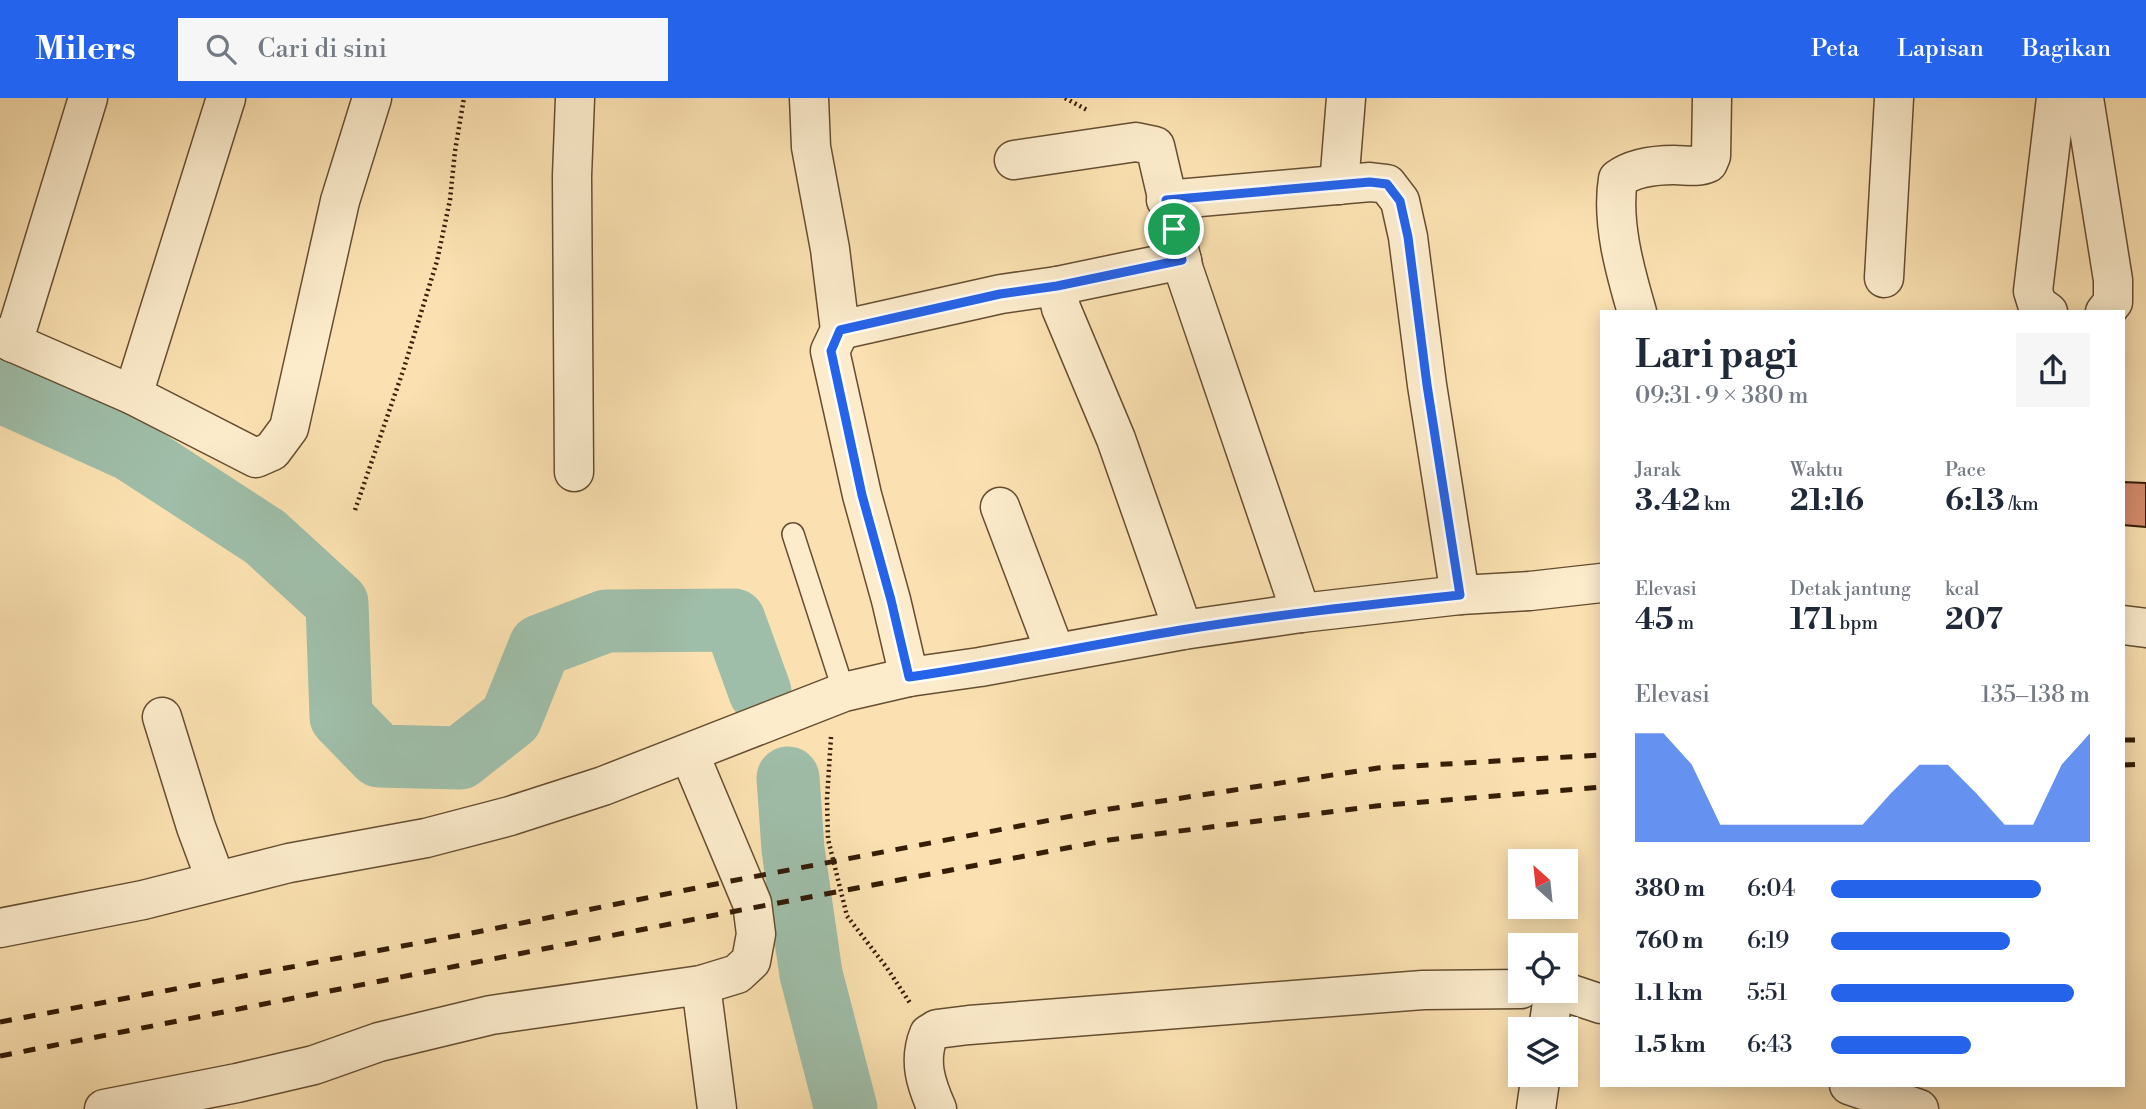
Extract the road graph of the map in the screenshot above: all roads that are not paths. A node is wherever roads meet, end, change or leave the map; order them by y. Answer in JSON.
{"nodes":[{"id":1,"x":88,"y":98,"type":"edge"},
{"id":2,"x":226,"y":98,"type":"edge"},
{"id":3,"x":372,"y":98,"type":"edge"},
{"id":4,"x":575,"y":98,"type":"edge"},
{"id":5,"x":809,"y":98,"type":"edge"},
{"id":6,"x":1346,"y":98,"type":"edge"},
{"id":7,"x":1712,"y":98,"type":"edge"},
{"id":8,"x":1894,"y":98,"type":"edge"},
{"id":9,"x":2056,"y":98,"type":"edge"},
{"id":10,"x":2084,"y":98,"type":"edge"},
{"id":11,"x":2053,"y":136,"type":"junction"},
{"id":12,"x":2092,"y":138,"type":"junction"},
{"id":13,"x":1014,"y":160,"type":"dead end"},
{"id":14,"x":1339,"y":185,"type":"junction"},
{"id":15,"x":1166,"y":200,"type":"junction"},
{"id":16,"x":1182,"y":260,"type":"junction"},
{"id":17,"x":1884,"y":278,"type":"dead end"},
{"id":18,"x":1057,"y":286,"type":"junction"},
{"id":19,"x":1637,"y":310,"type":"edge"},
{"id":20,"x":2046,"y":310,"type":"edge"},
{"id":21,"x":2107,"y":310,"type":"edge"},
{"id":22,"x":840,"y":330,"type":"junction"},
{"id":23,"x":7,"y":340,"type":"edge"},
{"id":24,"x":133,"y":395,"type":"junction"},
{"id":25,"x":574,"y":472,"type":"dead end"},
{"id":26,"x":1000,"y":507,"type":"dead end"},
{"id":27,"x":793,"y":534,"type":"dead end"},
{"id":28,"x":1600,"y":583,"type":"edge"},
{"id":29,"x":1460,"y":595,"type":"junction"},
{"id":30,"x":1301,"y":613,"type":"junction"},
{"id":31,"x":2125,"y":625,"type":"edge"},
{"id":32,"x":2146,"y":628,"type":"edge"},
{"id":33,"x":1183,"y":630,"type":"junction"},
{"id":34,"x":1055,"y":652,"type":"junction"},
{"id":35,"x":909,"y":677,"type":"junction"},
{"id":36,"x":844,"y":692,"type":"junction"},
{"id":37,"x":162,"y":717,"type":"dead end"},
{"id":38,"x":689,"y":753,"type":"junction"},
{"id":39,"x":216,"y":881,"type":"junction"},
{"id":40,"x":0,"y":928,"type":"edge"},
{"id":41,"x":701,"y":985,"type":"junction"},
{"id":42,"x":1508,"y":989,"type":"edge"},
{"id":43,"x":1578,"y":997,"type":"edge"},
{"id":44,"x":1600,"y":1004,"type":"edge"},
{"id":45,"x":1539,"y":1087,"type":"edge"},
{"id":46,"x":1855,"y":1087,"type":"edge"},
{"id":47,"x":104,"y":1109,"type":"edge"},
{"id":48,"x":717,"y":1109,"type":"edge"},
{"id":49,"x":937,"y":1109,"type":"edge"},
{"id":50,"x":1536,"y":1109,"type":"edge"},
{"id":51,"x":1919,"y":1109,"type":"edge"}],
"edges":[{"from":1,"to":23,"type":"street"},
{"from":2,"to":24,"type":"street"},
{"from":3,"to":24,"type":"street"},
{"from":4,"to":25,"type":"street"},
{"from":5,"to":22,"type":"street"},
{"from":6,"to":14,"type":"street"},
{"from":7,"to":19,"type":"street"},
{"from":8,"to":17,"type":"street"},
{"from":9,"to":11,"type":"street"},
{"from":10,"to":12,"type":"street"},
{"from":11,"to":12,"type":"street"},
{"from":11,"to":20,"type":"street"},
{"from":12,"to":21,"type":"street"},
{"from":13,"to":15,"type":"street"},
{"from":14,"to":15,"type":"street"},
{"from":14,"to":29,"type":"street"},
{"from":15,"to":16,"type":"street"},
{"from":16,"to":18,"type":"street"},
{"from":16,"to":30,"type":"street"},
{"from":18,"to":22,"type":"street"},
{"from":18,"to":33,"type":"street"},
{"from":22,"to":35,"type":"street"},
{"from":23,"to":24,"type":"street"},
{"from":26,"to":34,"type":"street"},
{"from":27,"to":36,"type":"lane"},
{"from":28,"to":29,"type":"street"},
{"from":29,"to":30,"type":"street"},
{"from":30,"to":33,"type":"street"},
{"from":31,"to":32,"type":"street"},
{"from":33,"to":34,"type":"street"},
{"from":34,"to":35,"type":"street"},
{"from":35,"to":36,"type":"street"},
{"from":36,"to":38,"type":"street"},
{"from":37,"to":39,"type":"street"},
{"from":38,"to":39,"type":"street"},
{"from":38,"to":41,"type":"street"},
{"from":39,"to":40,"type":"street"},
{"from":41,"to":47,"type":"street"},
{"from":41,"to":48,"type":"street"},
{"from":42,"to":49,"type":"street"},
{"from":43,"to":44,"type":"street"},
{"from":45,"to":50,"type":"street"},
{"from":46,"to":51,"type":"street"}]}
